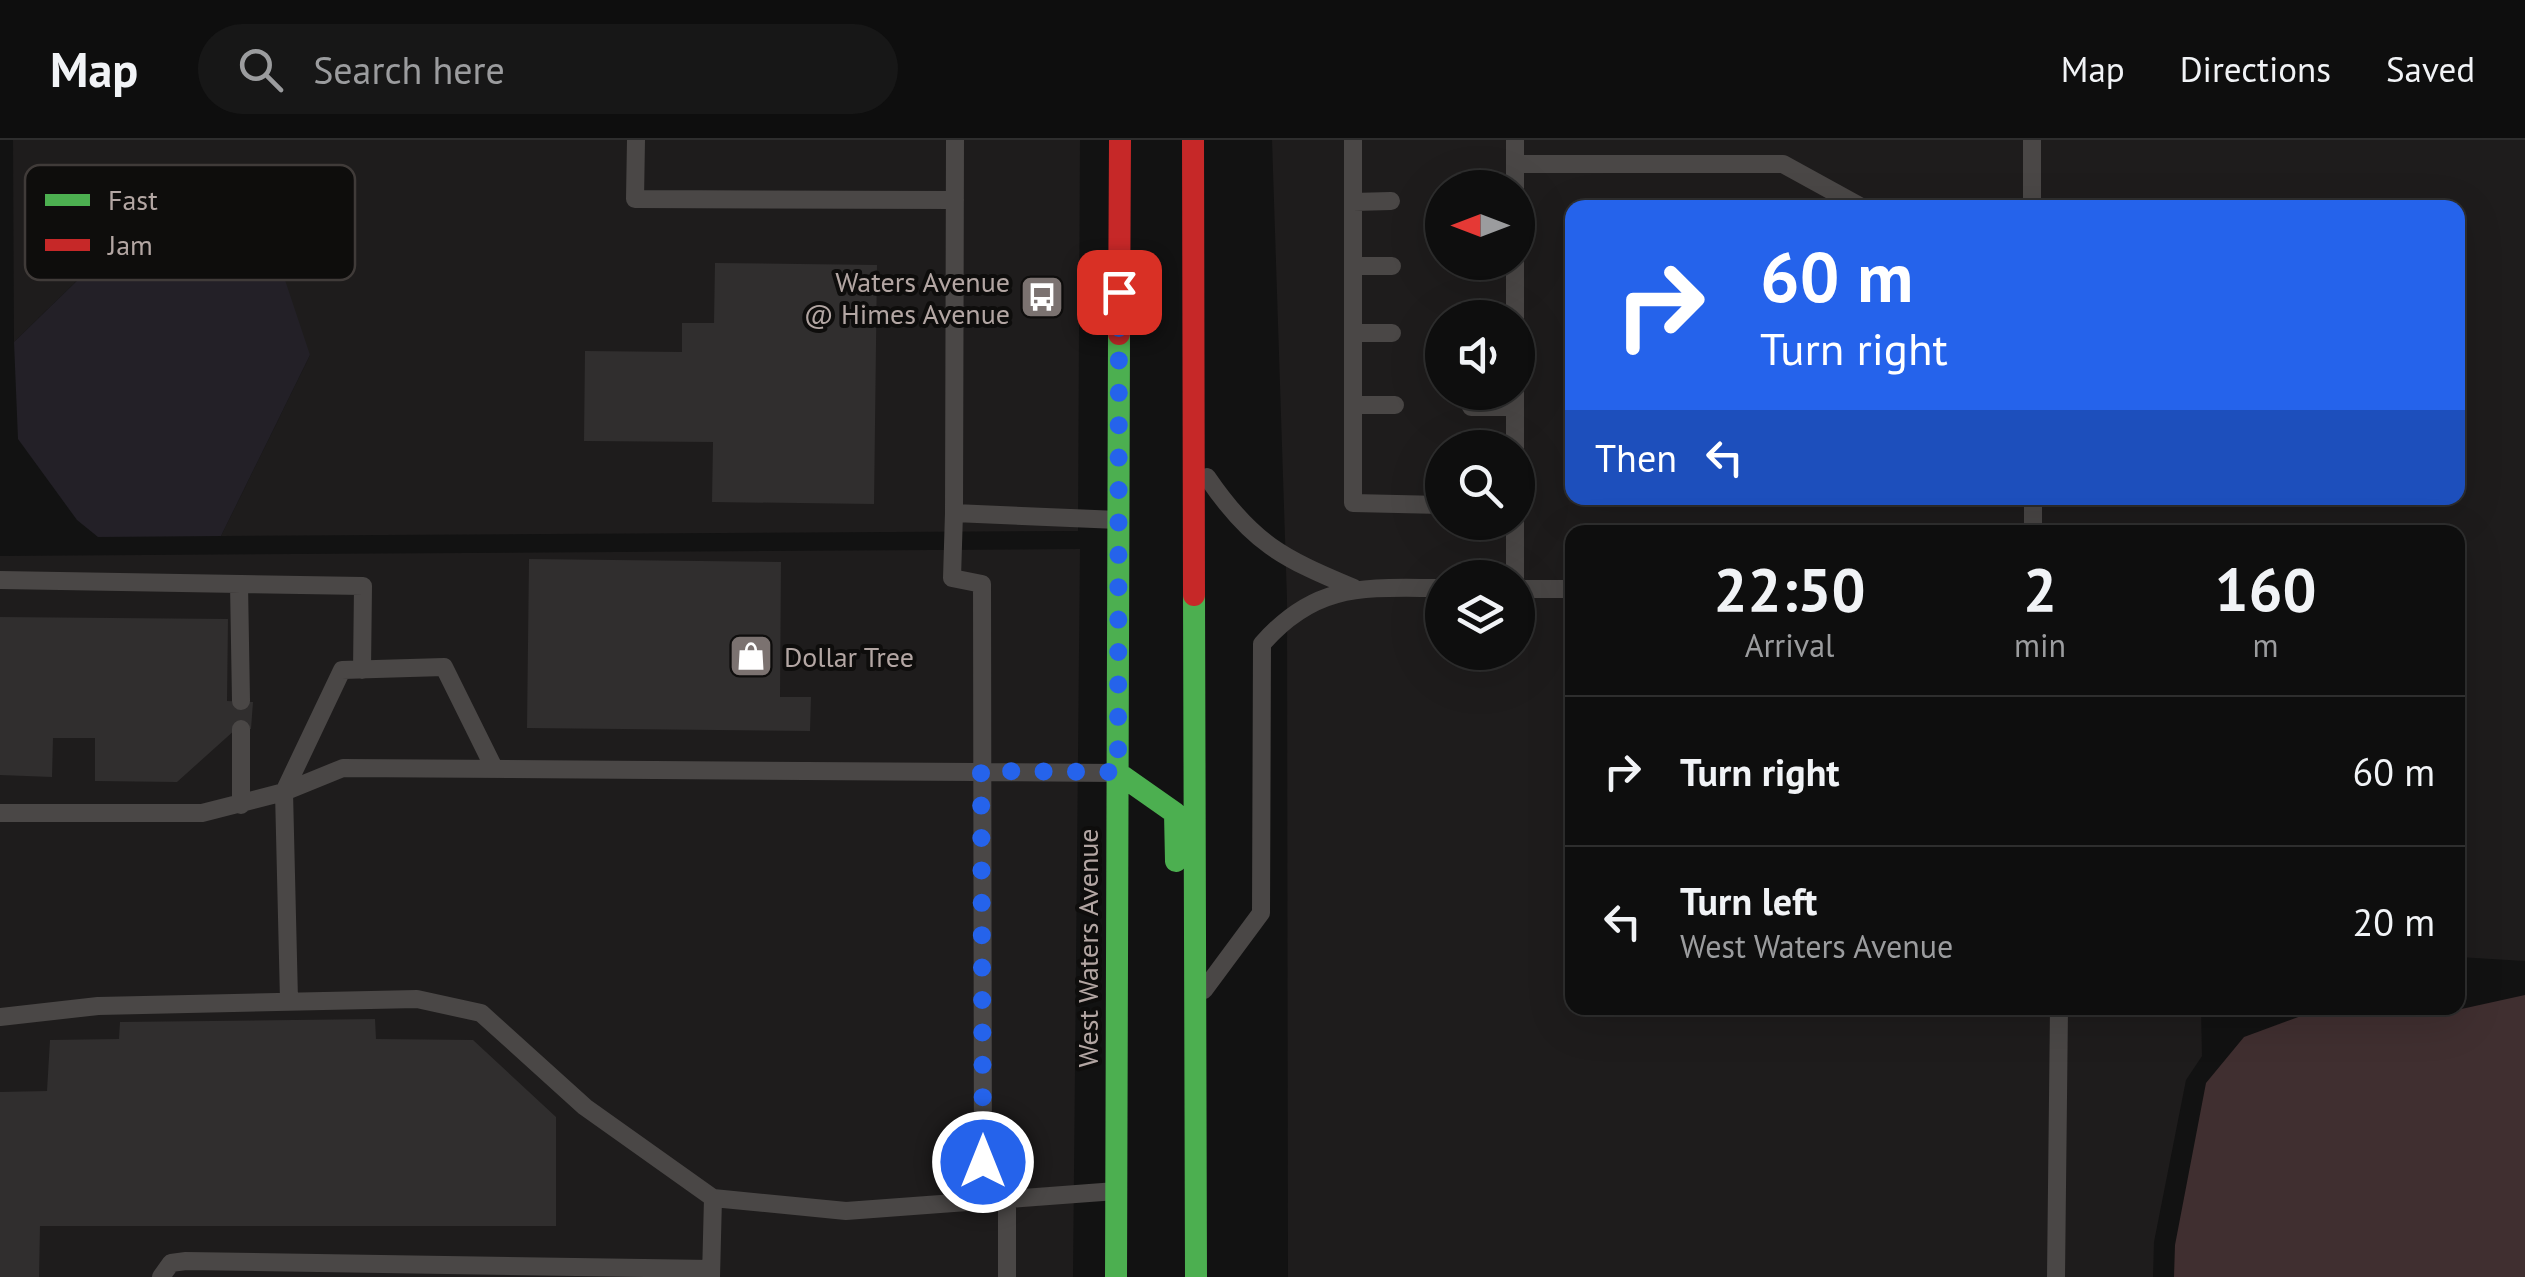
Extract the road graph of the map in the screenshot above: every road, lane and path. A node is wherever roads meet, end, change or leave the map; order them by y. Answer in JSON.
{"nodes":[{"id":1,"x":636,"y":140,"type":"edge"},
{"id":2,"x":955,"y":140,"type":"edge"},
{"id":3,"x":1120,"y":140,"type":"edge"},
{"id":4,"x":1193,"y":140,"type":"edge"},
{"id":5,"x":1353,"y":140,"type":"edge"},
{"id":6,"x":1515,"y":140,"type":"edge"},
{"id":7,"x":2032,"y":140,"type":"edge"},
{"id":8,"x":1515,"y":164,"type":"junction"},
{"id":9,"x":1515,"y":170,"type":"edge"},
{"id":10,"x":955,"y":200,"type":"junction"},
{"id":11,"x":1849,"y":200,"type":"edge"},
{"id":12,"x":2032,"y":200,"type":"edge"},
{"id":13,"x":1391,"y":201,"type":"dead end"},
{"id":14,"x":1353,"y":202,"type":"junction"},
{"id":15,"x":1353,"y":266,"type":"junction"},
{"id":16,"x":1392,"y":266,"type":"dead end"},
{"id":17,"x":1392,"y":332,"type":"dead end"},
{"id":18,"x":1353,"y":333,"type":"junction"},
{"id":19,"x":1353,"y":405,"type":"junction"},
{"id":20,"x":1394,"y":405,"type":"dead end"},
{"id":21,"x":1194,"y":460,"type":"junction"},
{"id":22,"x":1425,"y":504,"type":"edge"},
{"id":23,"x":954,"y":513,"type":"junction"},
{"id":24,"x":1118,"y":520,"type":"junction"},
{"id":25,"x":0,"y":580,"type":"edge"},
{"id":26,"x":239,"y":584,"type":"junction"},
{"id":27,"x":1354,"y":588,"type":"junction"},
{"id":28,"x":1425,"y":588,"type":"edge"},
{"id":29,"x":1535,"y":589,"type":"edge"},
{"id":30,"x":1565,"y":589,"type":"edge"},
{"id":31,"x":362,"y":670,"type":"junction"},
{"id":32,"x":241,"y":701,"type":"dead end"},
{"id":33,"x":241,"y":730,"type":"dead end"},
{"id":34,"x":493,"y":766,"type":"junction"},
{"id":35,"x":981,"y":771,"type":"junction"},
{"id":36,"x":1118,"y":772,"type":"junction"},
{"id":37,"x":284,"y":792,"type":"junction"},
{"id":38,"x":242,"y":805,"type":"junction"},
{"id":39,"x":0,"y":813,"type":"edge"},
{"id":40,"x":290,"y":1000,"type":"junction"},
{"id":41,"x":1195,"y":1004,"type":"junction"},
{"id":42,"x":2059,"y":1015,"type":"edge"},
{"id":43,"x":0,"y":1016,"type":"edge"},
{"id":44,"x":1116,"y":1191,"type":"junction"},
{"id":45,"x":1196,"y":1194,"type":"junction"},
{"id":46,"x":713,"y":1198,"type":"junction"},
{"id":47,"x":1007,"y":1199,"type":"junction"},
{"id":48,"x":984,"y":1201,"type":"junction"},
{"id":49,"x":164,"y":1273,"type":"edge"},
{"id":50,"x":711,"y":1273,"type":"edge"},
{"id":51,"x":1007,"y":1277,"type":"edge"},
{"id":52,"x":1116,"y":1277,"type":"edge"},
{"id":53,"x":1196,"y":1277,"type":"edge"},
{"id":54,"x":2056,"y":1277,"type":"edge"}],
"edges":[{"from":1,"to":10,"type":"lane"},
{"from":2,"to":10,"type":"lane"},
{"from":3,"to":24,"type":"main road","name":"West Waters Avenue"},
{"from":4,"to":21,"type":"main road"},
{"from":5,"to":14,"type":"lane"},
{"from":6,"to":8,"type":"lane"},
{"from":7,"to":12,"type":"lane"},
{"from":8,"to":9,"type":"lane"},
{"from":8,"to":11,"type":"lane"},
{"from":10,"to":23,"type":"lane"},
{"from":13,"to":14,"type":"lane"},
{"from":14,"to":15,"type":"lane"},
{"from":15,"to":16,"type":"lane"},
{"from":15,"to":18,"type":"lane"},
{"from":17,"to":18,"type":"lane"},
{"from":18,"to":19,"type":"lane"},
{"from":19,"to":20,"type":"lane"},
{"from":19,"to":22,"type":"lane"},
{"from":21,"to":27,"type":"lane"},
{"from":21,"to":41,"type":"main road"},
{"from":23,"to":24,"type":"lane"},
{"from":23,"to":35,"type":"lane"},
{"from":24,"to":36,"type":"main road","name":"West Waters Avenue"},
{"from":25,"to":26,"type":"lane"},
{"from":26,"to":31,"type":"lane"},
{"from":26,"to":32,"type":"lane"},
{"from":27,"to":28,"type":"lane"},
{"from":27,"to":41,"type":"lane"},
{"from":29,"to":30,"type":"lane"},
{"from":31,"to":34,"type":"lane"},
{"from":31,"to":37,"type":"lane"},
{"from":33,"to":38,"type":"lane"},
{"from":34,"to":35,"type":"lane"},
{"from":34,"to":37,"type":"lane"},
{"from":35,"to":36,"type":"lane"},
{"from":35,"to":48,"type":"lane"},
{"from":36,"to":44,"type":"main road","name":"West Waters Avenue"},
{"from":36,"to":45,"type":"main road"},
{"from":37,"to":38,"type":"lane"},
{"from":37,"to":40,"type":"lane"},
{"from":38,"to":39,"type":"lane"},
{"from":40,"to":43,"type":"lane"},
{"from":40,"to":46,"type":"lane"},
{"from":41,"to":45,"type":"main road"},
{"from":42,"to":54,"type":"lane"},
{"from":44,"to":47,"type":"lane"},
{"from":44,"to":52,"type":"main road","name":"West Waters Avenue"},
{"from":45,"to":53,"type":"main road"},
{"from":46,"to":48,"type":"lane"},
{"from":46,"to":50,"type":"lane"},
{"from":47,"to":48,"type":"lane"},
{"from":47,"to":51,"type":"lane"},
{"from":49,"to":50,"type":"lane"}]}
